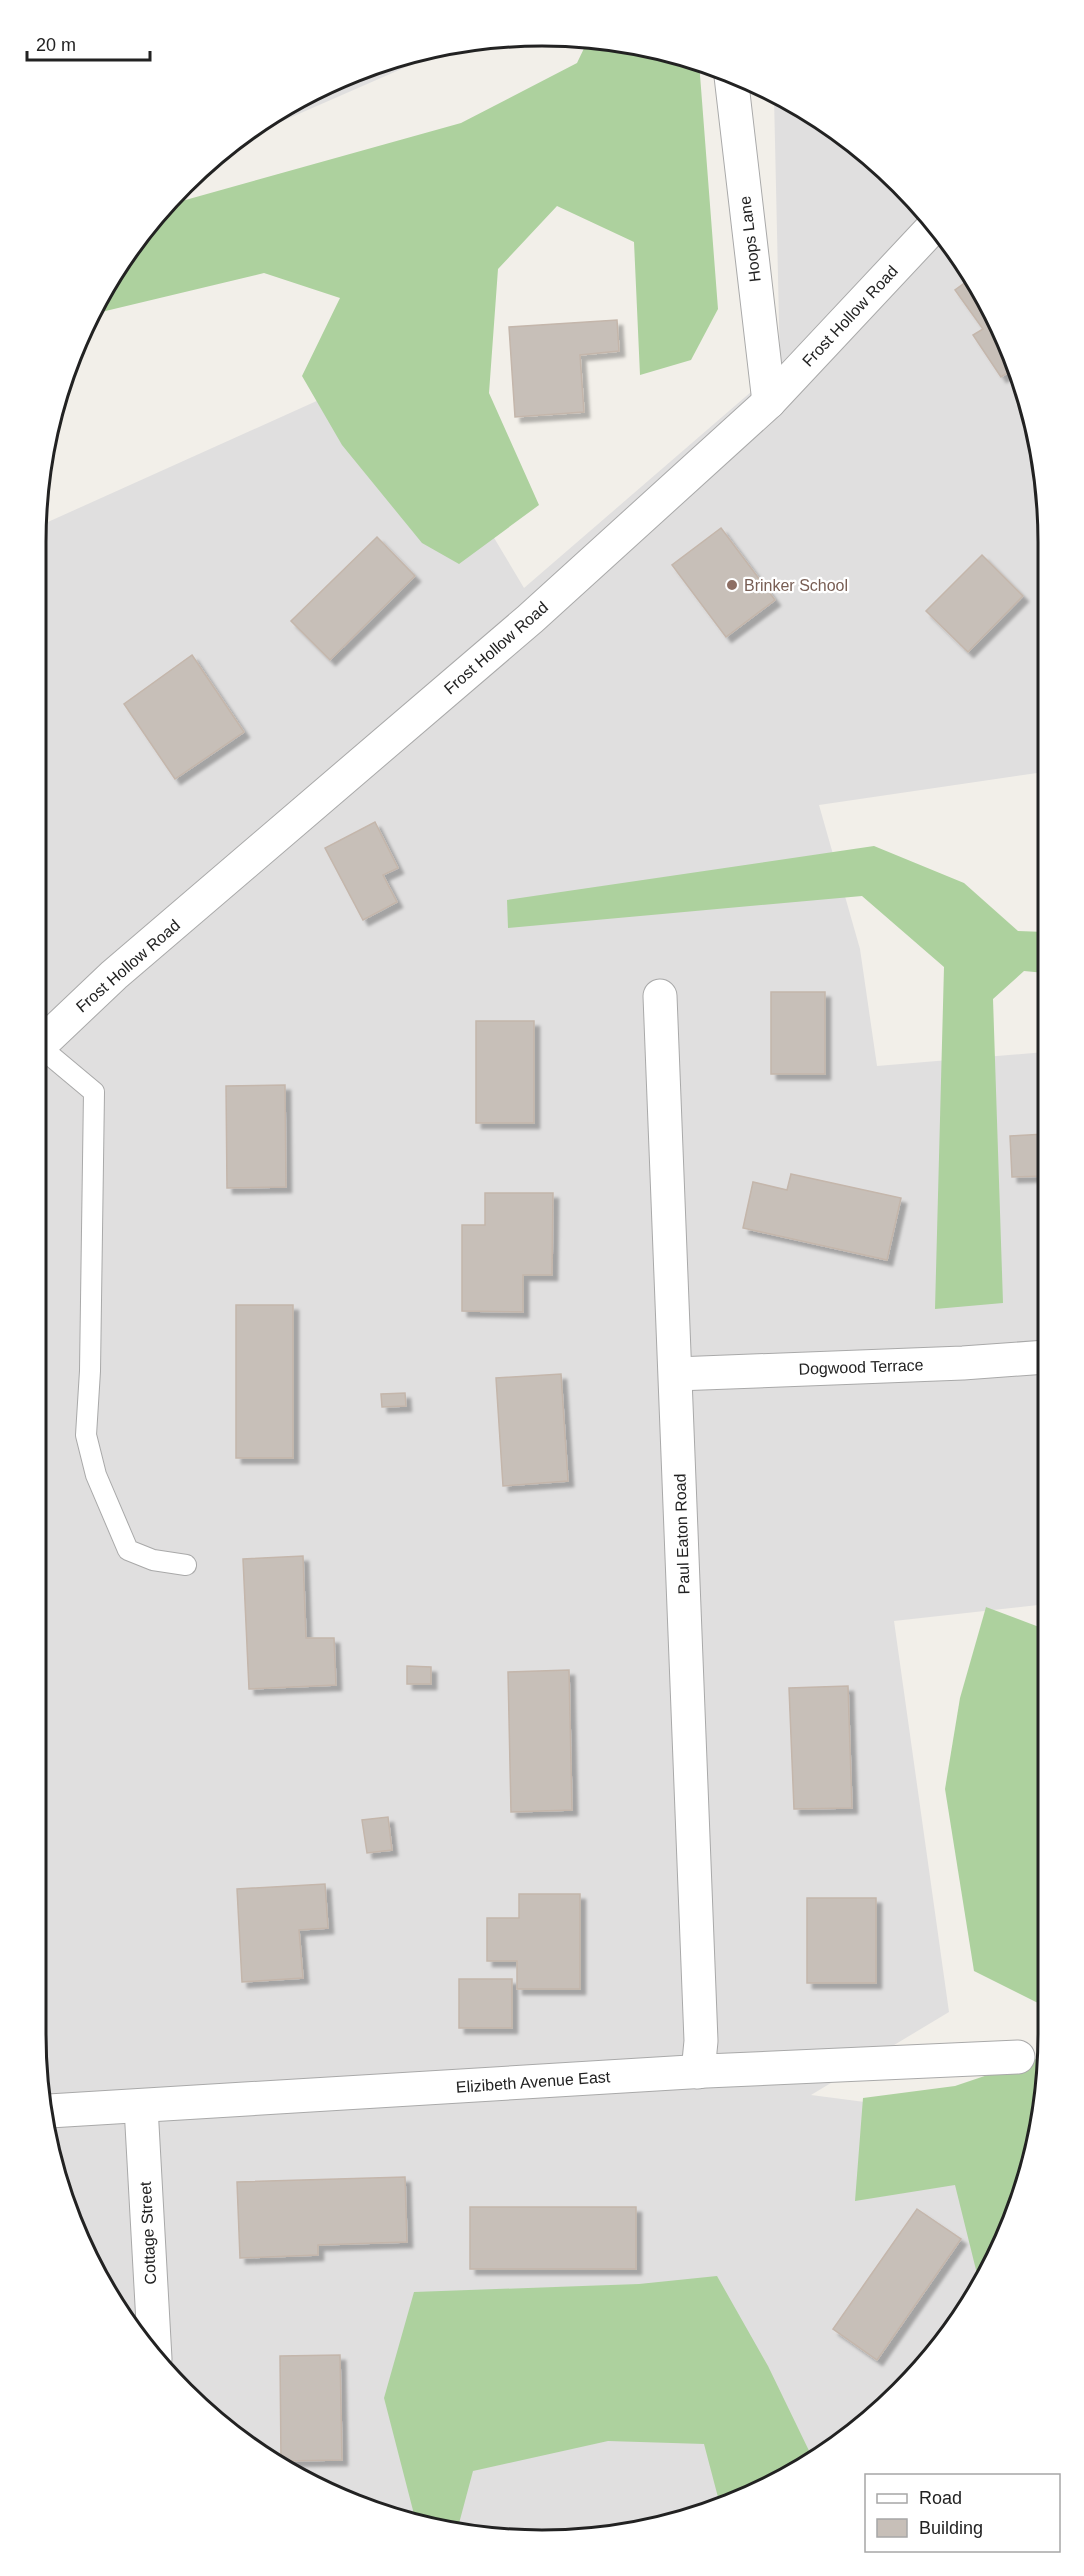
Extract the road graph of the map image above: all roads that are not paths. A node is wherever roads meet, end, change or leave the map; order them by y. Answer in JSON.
{"nodes":[{"id":1,"x":732,"y":84,"type":"edge"},
{"id":2,"x":928,"y":232,"type":"edge"},
{"id":3,"x":769,"y":402,"type":"junction"},
{"id":4,"x":660,"y":996,"type":"dead end"},
{"id":5,"x":46,"y":1039,"type":"edge"},
{"id":6,"x":46,"y":1053,"type":"edge"},
{"id":7,"x":1038,"y":1358,"type":"edge"},
{"id":8,"x":676,"y":1374,"type":"junction"},
{"id":9,"x":186,"y":1565,"type":"dead end"},
{"id":10,"x":1018,"y":2057,"type":"dead end"},
{"id":11,"x":698,"y":2072,"type":"junction"},
{"id":12,"x":141,"y":2107,"type":"junction"},
{"id":13,"x":53,"y":2110,"type":"edge"},
{"id":14,"x":154,"y":2342,"type":"edge"}],
"edges":[{"from":1,"to":3,"type":"street","name":"Hoops Lane"},
{"from":2,"to":3,"type":"street","name":"Frost Hollow Road"},
{"from":3,"to":5,"type":"street","name":"Frost Hollow Road"},
{"from":4,"to":8,"type":"street","name":"Paul Eaton Road"},
{"from":6,"to":9,"type":"lane"},
{"from":7,"to":8,"type":"street","name":"Dogwood Terrace"},
{"from":8,"to":11,"type":"street","name":"Paul Eaton Road"},
{"from":10,"to":11,"type":"street","name":"Elizibeth Avenue East"},
{"from":11,"to":12,"type":"street","name":"Elizibeth Avenue East"},
{"from":12,"to":13,"type":"street","name":"Elizibeth Avenue East"},
{"from":12,"to":14,"type":"street","name":"Cottage Street"}]}
